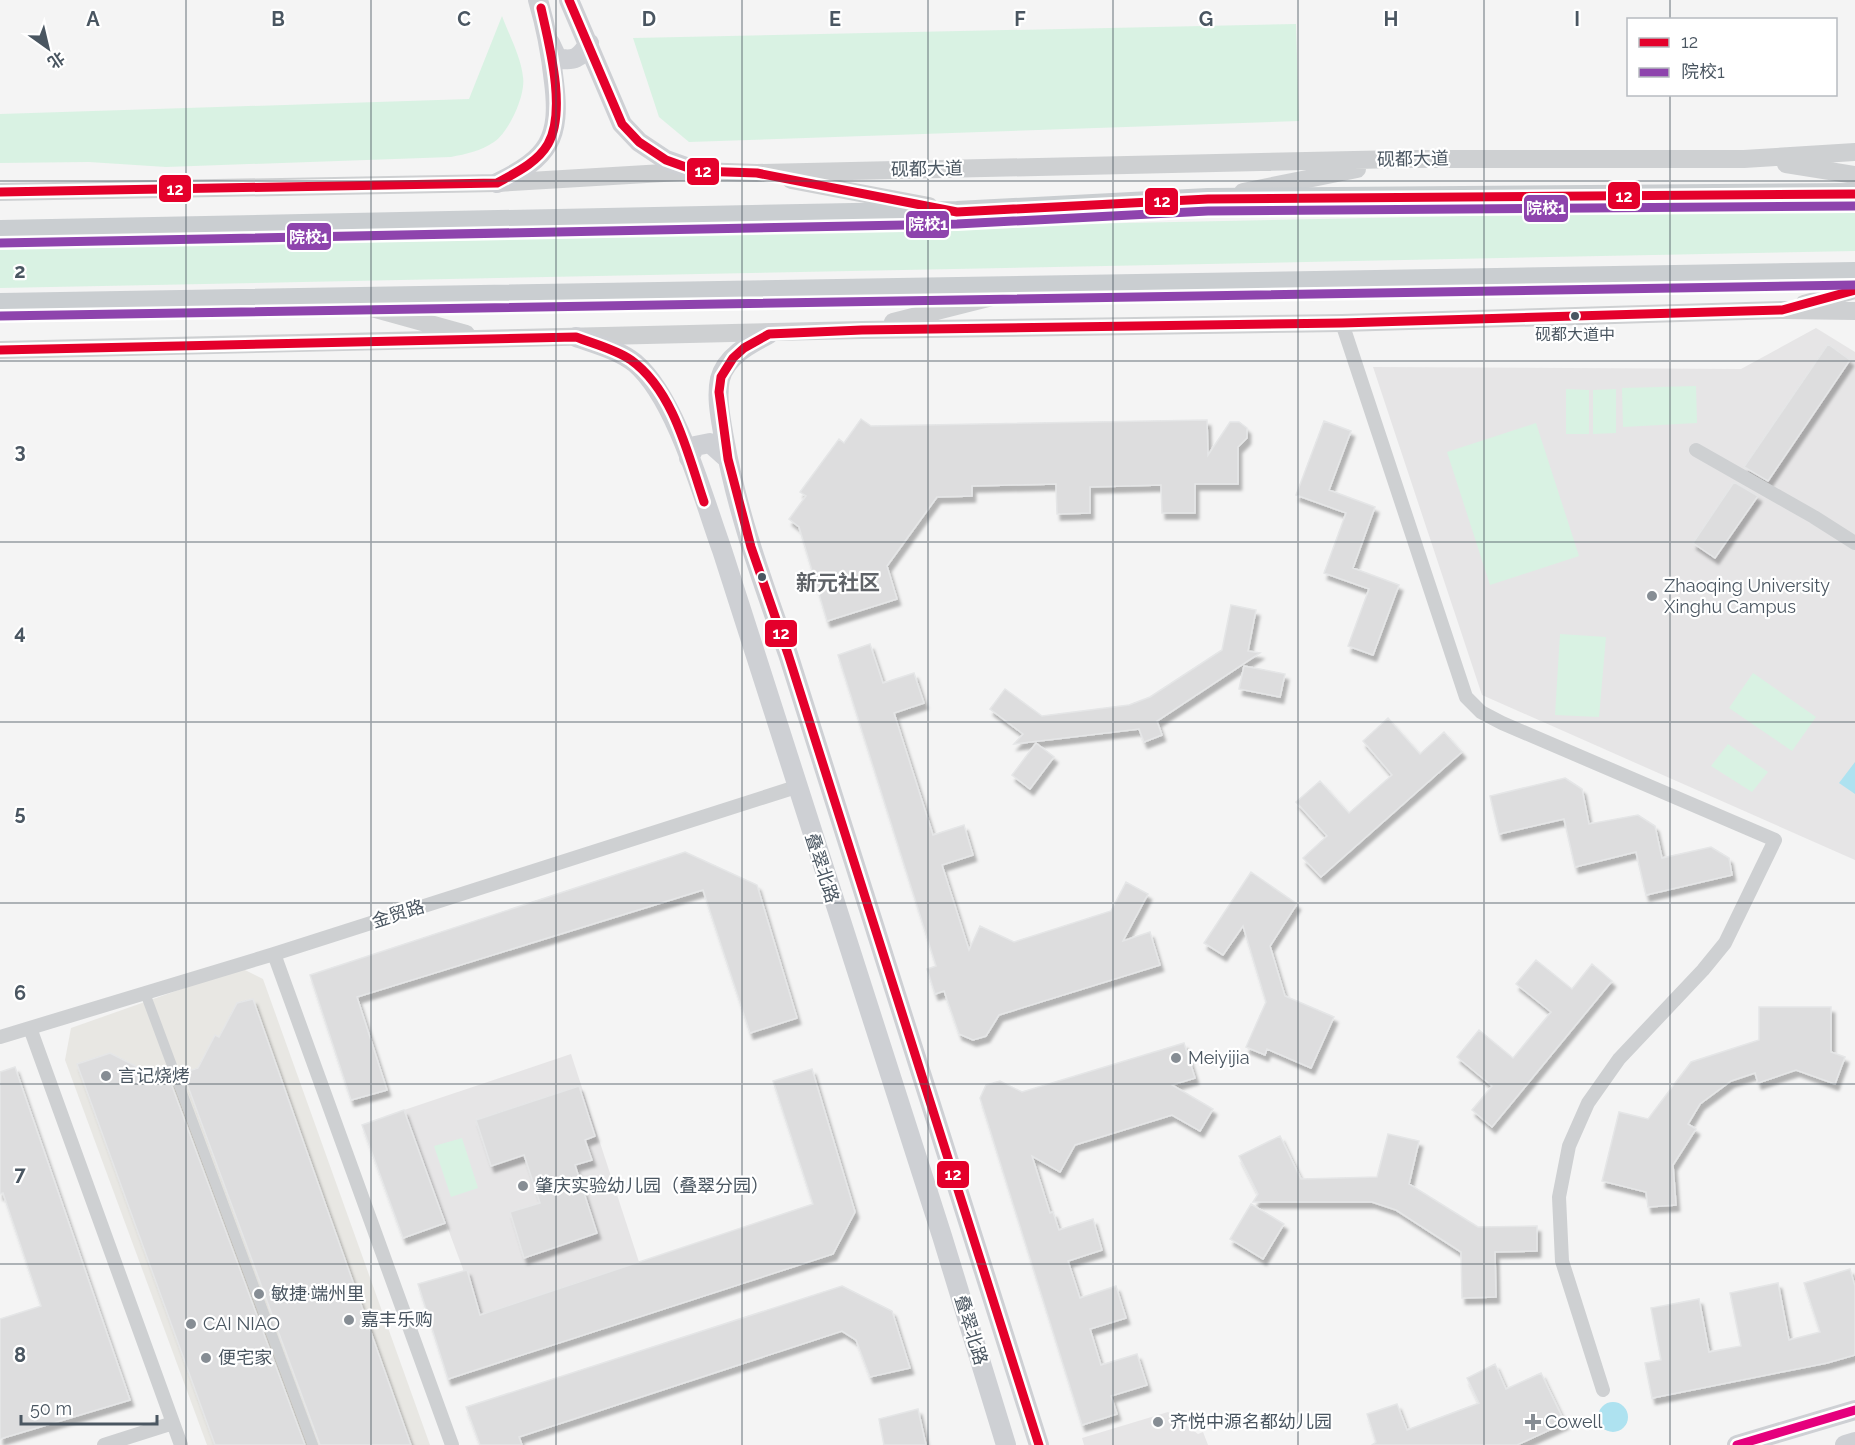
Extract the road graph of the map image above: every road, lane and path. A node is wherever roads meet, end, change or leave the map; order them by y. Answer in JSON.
{"nodes":[{"id":1,"x":538,"y":0,"type":"edge"},
{"id":2,"x":569,"y":0,"type":"edge"},
{"id":3,"x":550,"y":43,"type":"junction"},
{"id":4,"x":589,"y":43,"type":"junction"},
{"id":5,"x":1855,"y":152,"type":"edge"},
{"id":6,"x":1402,"y":159,"type":"junction"},
{"id":7,"x":1744,"y":159,"type":"junction"},
{"id":8,"x":697,"y":171,"type":"junction"},
{"id":9,"x":757,"y":173,"type":"junction"},
{"id":10,"x":1855,"y":175,"type":"edge"},
{"id":11,"x":497,"y":183,"type":"junction"},
{"id":12,"x":0,"y":192,"type":"edge"},
{"id":13,"x":1855,"y":194,"type":"edge"},
{"id":14,"x":1208,"y":199,"type":"junction"},
{"id":15,"x":957,"y":212,"type":"junction"},
{"id":16,"x":0,"y":231,"type":"edge"},
{"id":17,"x":1855,"y":273,"type":"edge"},
{"id":18,"x":1028,"y":288,"type":"junction"},
{"id":19,"x":1855,"y":290,"type":"edge"},
{"id":20,"x":335,"y":298,"type":"junction"},
{"id":21,"x":0,"y":304,"type":"edge"},
{"id":22,"x":1782,"y":310,"type":"junction"},
{"id":23,"x":1855,"y":311,"type":"edge"},
{"id":24,"x":1342,"y":323,"type":"junction"},
{"id":25,"x":862,"y":330,"type":"junction"},
{"id":26,"x":769,"y":334,"type":"junction"},
{"id":27,"x":576,"y":337,"type":"junction"},
{"id":28,"x":484,"y":339,"type":"junction"},
{"id":29,"x":0,"y":350,"type":"edge"},
{"id":30,"x":1696,"y":450,"type":"dead end"},
{"id":31,"x":688,"y":458,"type":"junction"},
{"id":32,"x":728,"y":459,"type":"junction"},
{"id":33,"x":1855,"y":543,"type":"edge"},
{"id":34,"x":796,"y":786,"type":"junction"},
{"id":35,"x":274,"y":954,"type":"junction"},
{"id":36,"x":145,"y":993,"type":"junction"},
{"id":37,"x":30,"y":1028,"type":"junction"},
{"id":38,"x":0,"y":1037,"type":"edge"},
{"id":39,"x":1603,"y":1390,"type":"dead end"},
{"id":40,"x":1855,"y":1410,"type":"edge"},
{"id":41,"x":173,"y":1423,"type":"junction"},
{"id":42,"x":1855,"y":1442,"type":"edge"},
{"id":43,"x":104,"y":1445,"type":"edge"},
{"id":44,"x":181,"y":1445,"type":"edge"},
{"id":45,"x":313,"y":1445,"type":"edge"},
{"id":46,"x":452,"y":1445,"type":"edge"},
{"id":47,"x":1006,"y":1445,"type":"edge"},
{"id":48,"x":1039,"y":1445,"type":"edge"},
{"id":49,"x":1737,"y":1445,"type":"edge"},
{"id":50,"x":1845,"y":1445,"type":"edge"}],
"edges":[{"from":1,"to":3,"type":"main road"},
{"from":2,"to":4,"type":"main road"},
{"from":3,"to":4,"type":"main road"},
{"from":3,"to":11,"type":"main road"},
{"from":4,"to":8,"type":"main road"},
{"from":5,"to":7,"type":"street","name":"砚都大道"},
{"from":6,"to":7,"type":"street","name":"砚都大道"},
{"from":6,"to":9,"type":"street","name":"砚都大道"},
{"from":6,"to":14,"type":"street"},
{"from":7,"to":10,"type":"street"},
{"from":8,"to":9,"type":"street","name":"砚都大道"},
{"from":8,"to":11,"type":"street","name":"砚都大道"},
{"from":9,"to":15,"type":"street"},
{"from":11,"to":12,"type":"street","name":"砚都大道"},
{"from":13,"to":14,"type":"main road"},
{"from":14,"to":15,"type":"main road"},
{"from":15,"to":16,"type":"main road"},
{"from":17,"to":18,"type":"main road"},
{"from":18,"to":20,"type":"main road"},
{"from":18,"to":25,"type":"street"},
{"from":19,"to":22,"type":"street"},
{"from":20,"to":21,"type":"main road"},
{"from":20,"to":28,"type":"street"},
{"from":22,"to":23,"type":"street"},
{"from":22,"to":24,"type":"street"},
{"from":24,"to":25,"type":"street"},
{"from":24,"to":39,"type":"street"},
{"from":25,"to":26,"type":"street"},
{"from":26,"to":27,"type":"street"},
{"from":26,"to":32,"type":"main road","name":"叠翠北路"},
{"from":27,"to":28,"type":"street"},
{"from":27,"to":31,"type":"main road","name":"叠翠北路"},
{"from":28,"to":29,"type":"street"},
{"from":30,"to":33,"type":"street"},
{"from":31,"to":32,"type":"main road"},
{"from":31,"to":34,"type":"main road","name":"叠翠北路"},
{"from":32,"to":48,"type":"main road","name":"叠翠北路"},
{"from":34,"to":35,"type":"street","name":"金贸路"},
{"from":34,"to":47,"type":"main road","name":"叠翠北路"},
{"from":35,"to":36,"type":"street","name":"金贸路"},
{"from":35,"to":46,"type":"street"},
{"from":36,"to":37,"type":"street","name":"金贸路"},
{"from":36,"to":45,"type":"street"},
{"from":37,"to":38,"type":"street","name":"金贸路"},
{"from":37,"to":41,"type":"street"},
{"from":40,"to":49,"type":"main road"},
{"from":41,"to":43,"type":"street"},
{"from":41,"to":44,"type":"street"},
{"from":42,"to":50,"type":"main road"}]}
